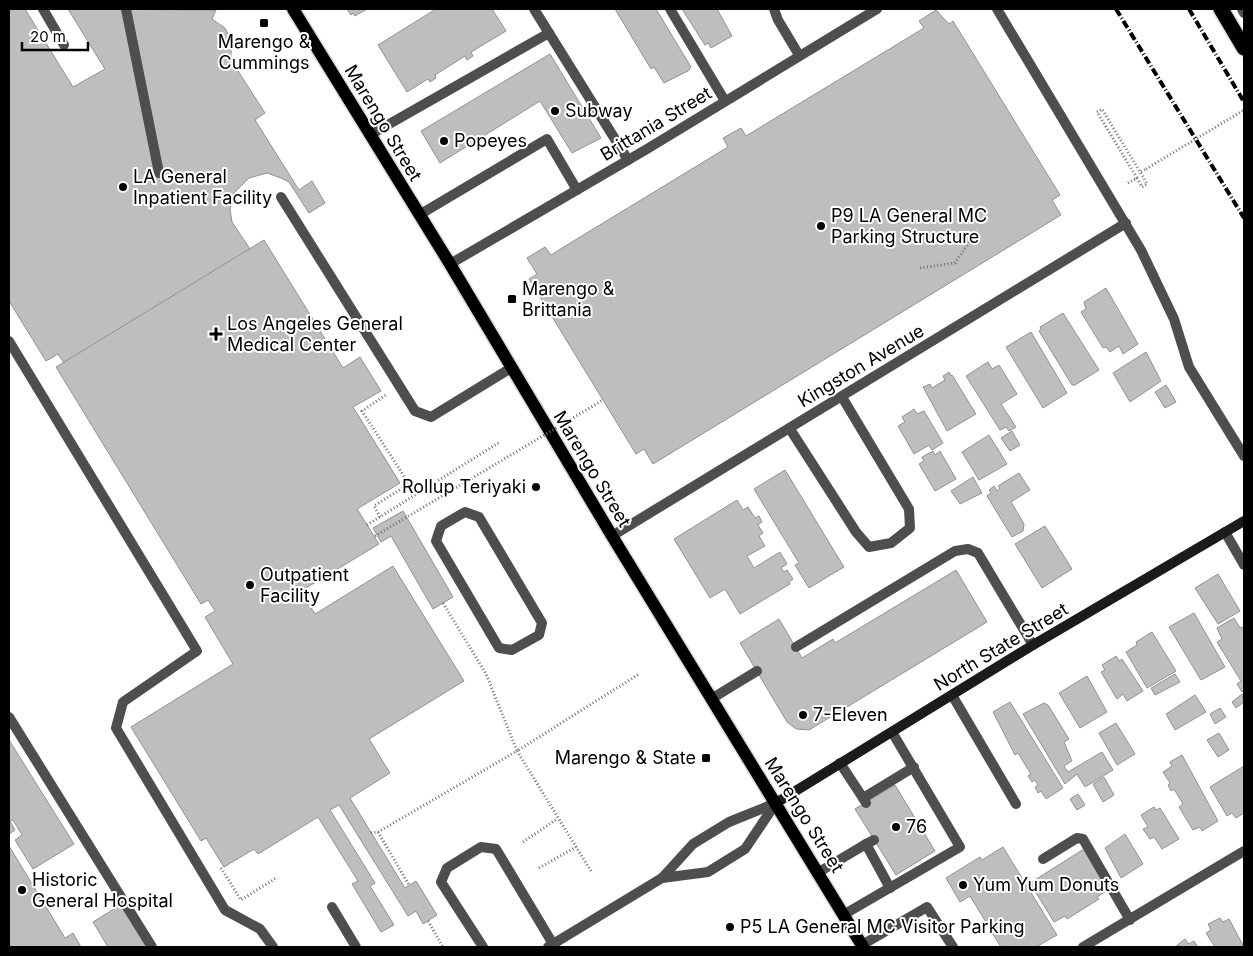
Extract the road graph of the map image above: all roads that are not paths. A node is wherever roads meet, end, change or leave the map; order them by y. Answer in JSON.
{"nodes":[{"id":1,"x":43,"y":9,"type":"edge"},
{"id":2,"x":126,"y":9,"type":"edge"},
{"id":3,"x":293,"y":9,"type":"edge"},
{"id":4,"x":534,"y":9,"type":"edge"},
{"id":5,"x":670,"y":9,"type":"edge"},
{"id":6,"x":774,"y":9,"type":"edge"},
{"id":7,"x":877,"y":9,"type":"edge"},
{"id":8,"x":997,"y":9,"type":"edge"},
{"id":9,"x":1221,"y":9,"type":"edge"},
{"id":10,"x":1242,"y":9,"type":"edge"},
{"id":11,"x":1244,"y":13,"type":"edge"},
{"id":12,"x":549,"y":33,"type":"junction"},
{"id":13,"x":64,"y":45,"type":"dead end"},
{"id":14,"x":1244,"y":48,"type":"edge"},
{"id":15,"x":800,"y":55,"type":"junction"},
{"id":16,"x":725,"y":101,"type":"junction"},
{"id":17,"x":370,"y":135,"type":"junction"},
{"id":18,"x":628,"y":160,"type":"junction"},
{"id":19,"x":159,"y":173,"type":"dead end"},
{"id":20,"x":577,"y":190,"type":"junction"},
{"id":21,"x":281,"y":197,"type":"dead end"},
{"id":22,"x":419,"y":215,"type":"junction"},
{"id":23,"x":1126,"y":223,"type":"junction"},
{"id":24,"x":450,"y":264,"type":"junction"},
{"id":25,"x":9,"y":341,"type":"edge"},
{"id":26,"x":511,"y":368,"type":"junction"},
{"id":27,"x":842,"y":397,"type":"junction"},
{"id":28,"x":790,"y":429,"type":"junction"},
{"id":29,"x":1244,"y":456,"type":"edge"},
{"id":30,"x":1244,"y":521,"type":"edge"},
{"id":31,"x":1225,"y":532,"type":"junction"},
{"id":32,"x":612,"y":536,"type":"junction"},
{"id":33,"x":1244,"y":565,"type":"edge"},
{"id":34,"x":523,"y":592,"type":"joint"},
{"id":35,"x":1033,"y":645,"type":"junction"},
{"id":36,"x":796,"y":647,"type":"dead end"},
{"id":37,"x":757,"y":671,"type":"dead end"},
{"id":38,"x":952,"y":695,"type":"junction"},
{"id":39,"x":711,"y":699,"type":"junction"},
{"id":40,"x":9,"y":716,"type":"edge"},
{"id":41,"x":892,"y":732,"type":"junction"},
{"id":42,"x":840,"y":763,"type":"junction"},
{"id":43,"x":914,"y":767,"type":"junction"},
{"id":44,"x":776,"y":803,"type":"junction"},
{"id":45,"x":1016,"y":804,"type":"dead end"},
{"id":46,"x":1244,"y":851,"type":"edge"},
{"id":47,"x":1043,"y":860,"type":"dead end"},
{"id":48,"x":819,"y":872,"type":"junction"},
{"id":49,"x":662,"y":878,"type":"junction"},
{"id":50,"x":890,"y":888,"type":"junction"},
{"id":51,"x":332,"y":907,"type":"dead end"},
{"id":52,"x":843,"y":915,"type":"junction"},
{"id":53,"x":1130,"y":920,"type":"junction"},
{"id":54,"x":551,"y":946,"type":"edge"},
{"id":55,"x":862,"y":946,"type":"edge"},
{"id":56,"x":152,"y":947,"type":"edge"},
{"id":57,"x":273,"y":947,"type":"edge"},
{"id":58,"x":356,"y":947,"type":"edge"},
{"id":59,"x":483,"y":947,"type":"edge"},
{"id":60,"x":952,"y":947,"type":"edge"},
{"id":61,"x":1084,"y":947,"type":"edge"}],
"edges":[{"from":1,"to":13,"type":"street"},
{"from":2,"to":19,"type":"street"},
{"from":3,"to":17,"type":"main road","name":"Marengo Street"},
{"from":4,"to":12,"type":"street"},
{"from":5,"to":16,"type":"street"},
{"from":6,"to":15,"type":"street"},
{"from":7,"to":15,"type":"street","name":"Brittania Street"},
{"from":8,"to":23,"type":"street"},
{"from":9,"to":14,"type":"highway"},
{"from":10,"to":11,"type":"street"},
{"from":12,"to":17,"type":"street"},
{"from":12,"to":18,"type":"street"},
{"from":15,"to":16,"type":"street","name":"Brittania Street"},
{"from":16,"to":18,"type":"street","name":"Brittania Street"},
{"from":17,"to":22,"type":"main road","name":"Marengo Street"},
{"from":18,"to":20,"type":"street","name":"Brittania Street"},
{"from":20,"to":22,"type":"street"},
{"from":20,"to":24,"type":"street","name":"Brittania Street"},
{"from":21,"to":26,"type":"street"},
{"from":22,"to":24,"type":"main road","name":"Marengo Street"},
{"from":23,"to":27,"type":"street","name":"Kingston Avenue"},
{"from":23,"to":29,"type":"street"},
{"from":24,"to":26,"type":"main road","name":"Marengo Street"},
{"from":25,"to":57,"type":"street"},
{"from":26,"to":32,"type":"main road","name":"Marengo Street"},
{"from":27,"to":28,"type":"street","name":"Kingston Avenue"},
{"from":27,"to":28,"type":"street"},
{"from":28,"to":32,"type":"street","name":"Kingston Avenue"},
{"from":30,"to":31,"type":"main road","name":"North State Street"},
{"from":31,"to":33,"type":"street"},
{"from":31,"to":35,"type":"main road","name":"North State Street"},
{"from":32,"to":39,"type":"main road","name":"Marengo Street"},
{"from":34,"to":34,"type":"street"},
{"from":35,"to":36,"type":"street"},
{"from":35,"to":38,"type":"main road","name":"North State Street"},
{"from":37,"to":39,"type":"street"},
{"from":38,"to":41,"type":"main road","name":"North State Street"},
{"from":38,"to":45,"type":"street"},
{"from":39,"to":44,"type":"main road","name":"Marengo Street"},
{"from":40,"to":56,"type":"street"},
{"from":41,"to":42,"type":"main road","name":"North State Street"},
{"from":41,"to":43,"type":"street"},
{"from":42,"to":43,"type":"street"},
{"from":42,"to":44,"type":"main road","name":"North State Street"},
{"from":43,"to":50,"type":"street"},
{"from":44,"to":48,"type":"main road","name":"Marengo Street"},
{"from":44,"to":49,"type":"street","name":"North State Street"},
{"from":44,"to":49,"type":"street","name":"North State Street"},
{"from":46,"to":53,"type":"street"},
{"from":47,"to":53,"type":"street"},
{"from":48,"to":50,"type":"street"},
{"from":48,"to":52,"type":"main road","name":"Marengo Street"},
{"from":49,"to":54,"type":"street","name":"North State Street"},
{"from":50,"to":52,"type":"street"},
{"from":51,"to":58,"type":"street"},
{"from":52,"to":55,"type":"main road","name":"Marengo Street"},
{"from":53,"to":61,"type":"street"},
{"from":54,"to":59,"type":"street"},
{"from":55,"to":60,"type":"street"}]}
